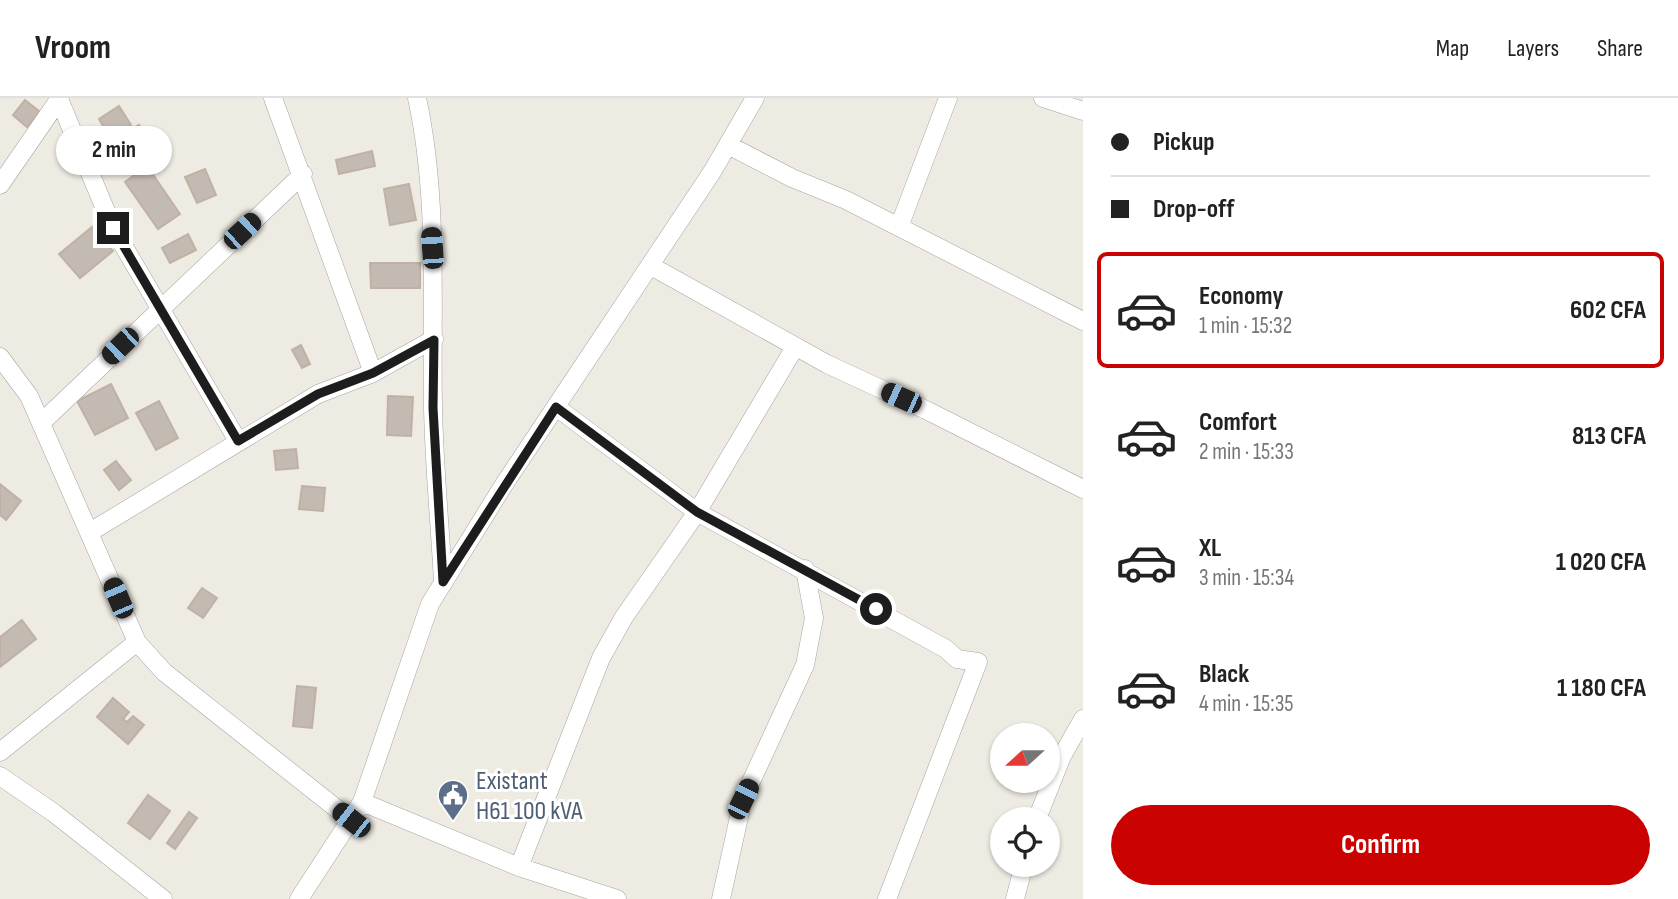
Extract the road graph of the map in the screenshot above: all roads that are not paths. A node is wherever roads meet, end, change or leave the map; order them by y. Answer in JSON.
{"nodes":[{"id":1,"x":60,"y":98,"type":"edge"},
{"id":2,"x":273,"y":98,"type":"edge"},
{"id":3,"x":417,"y":98,"type":"edge"},
{"id":4,"x":755,"y":98,"type":"edge"},
{"id":5,"x":948,"y":98,"type":"edge"},
{"id":6,"x":1043,"y":98,"type":"edge"},
{"id":7,"x":1083,"y":111,"type":"edge"},
{"id":8,"x":728,"y":145,"type":"junction"},
{"id":9,"x":303,"y":174,"type":"junction"},
{"id":10,"x":0,"y":185,"type":"edge"},
{"id":11,"x":899,"y":227,"type":"junction"},
{"id":12,"x":651,"y":266,"type":"junction"},
{"id":13,"x":159,"y":307,"type":"junction"},
{"id":14,"x":1083,"y":321,"type":"edge"},
{"id":15,"x":434,"y":340,"type":"junction"},
{"id":16,"x":795,"y":347,"type":"junction"},
{"id":17,"x":0,"y":357,"type":"edge"},
{"id":18,"x":373,"y":373,"type":"junction"},
{"id":19,"x":556,"y":407,"type":"junction"},
{"id":20,"x":41,"y":423,"type":"junction"},
{"id":21,"x":238,"y":441,"type":"junction"},
{"id":22,"x":1083,"y":489,"type":"edge"},
{"id":23,"x":697,"y":512,"type":"junction"},
{"id":24,"x":90,"y":531,"type":"junction"},
{"id":25,"x":805,"y":569,"type":"junction"},
{"id":26,"x":443,"y":582,"type":"junction"},
{"id":27,"x":137,"y":642,"type":"junction"},
{"id":28,"x":1081,"y":727,"type":"edge"},
{"id":29,"x":0,"y":752,"type":"edge"},
{"id":30,"x":0,"y":776,"type":"edge"},
{"id":31,"x":362,"y":802,"type":"junction"},
{"id":32,"x":1042,"y":807,"type":"edge"},
{"id":33,"x":351,"y":820,"type":"junction"},
{"id":34,"x":519,"y":867,"type":"junction"},
{"id":35,"x":1021,"y":877,"type":"edge"},
{"id":36,"x":163,"y":899,"type":"edge"},
{"id":37,"x":299,"y":899,"type":"edge"},
{"id":38,"x":617,"y":899,"type":"edge"},
{"id":39,"x":720,"y":899,"type":"edge"},
{"id":40,"x":887,"y":899,"type":"edge"},
{"id":41,"x":1015,"y":899,"type":"edge"}],
"edges":[{"from":1,"to":10,"type":"street"},
{"from":1,"to":13,"type":"street"},
{"from":2,"to":9,"type":"street"},
{"from":3,"to":15,"type":"street"},
{"from":4,"to":8,"type":"street"},
{"from":5,"to":11,"type":"street"},
{"from":6,"to":7,"type":"street"},
{"from":8,"to":11,"type":"street"},
{"from":8,"to":12,"type":"street"},
{"from":9,"to":13,"type":"street"},
{"from":9,"to":18,"type":"street"},
{"from":11,"to":14,"type":"street"},
{"from":12,"to":16,"type":"street"},
{"from":12,"to":19,"type":"street"},
{"from":13,"to":20,"type":"street"},
{"from":13,"to":21,"type":"street"},
{"from":15,"to":18,"type":"street"},
{"from":15,"to":26,"type":"street"},
{"from":16,"to":22,"type":"street"},
{"from":16,"to":23,"type":"street"},
{"from":17,"to":20,"type":"street"},
{"from":18,"to":21,"type":"street"},
{"from":19,"to":23,"type":"street"},
{"from":19,"to":26,"type":"street"},
{"from":20,"to":24,"type":"street"},
{"from":21,"to":24,"type":"street"},
{"from":23,"to":25,"type":"street"},
{"from":23,"to":34,"type":"street"},
{"from":24,"to":27,"type":"street"},
{"from":25,"to":39,"type":"street"},
{"from":25,"to":40,"type":"street"},
{"from":26,"to":31,"type":"street"},
{"from":27,"to":29,"type":"street"},
{"from":27,"to":33,"type":"street"},
{"from":28,"to":32,"type":"street"},
{"from":30,"to":36,"type":"street"},
{"from":31,"to":33,"type":"street"},
{"from":31,"to":34,"type":"street"},
{"from":33,"to":37,"type":"street"},
{"from":34,"to":38,"type":"street"},
{"from":35,"to":41,"type":"street"}]}
